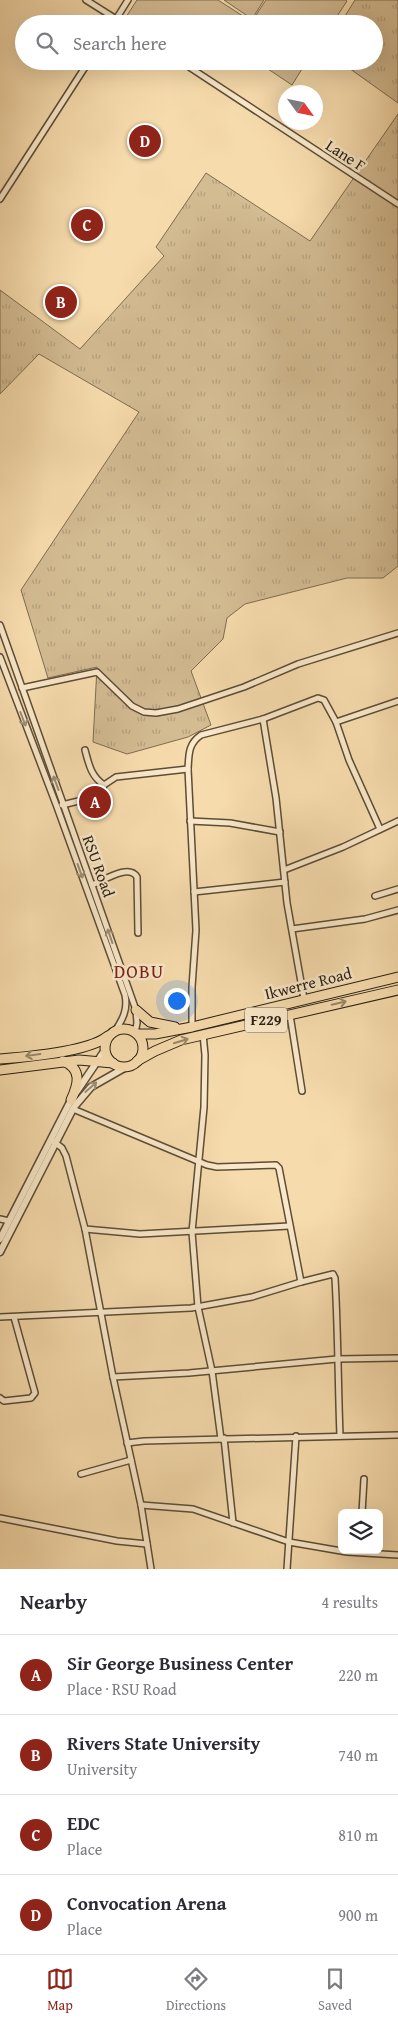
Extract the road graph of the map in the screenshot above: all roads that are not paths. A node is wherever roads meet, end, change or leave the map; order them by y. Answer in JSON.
{"nodes":[{"id":1,"x":86,"y":0,"type":"edge"},
{"id":2,"x":128,"y":0,"type":"edge"},
{"id":3,"x":107,"y":15,"type":"edge"},
{"id":4,"x":119,"y":15,"type":"edge"},
{"id":5,"x":83,"y":70,"type":"edge"},
{"id":6,"x":194,"y":70,"type":"edge"},
{"id":7,"x":0,"y":199,"type":"edge"},
{"id":8,"x":398,"y":204,"type":"edge"},
{"id":9,"x":0,"y":625,"type":"edge"},
{"id":10,"x":398,"y":634,"type":"edge"},
{"id":11,"x":0,"y":657,"type":"edge"},
{"id":12,"x":22,"y":688,"type":"junction"},
{"id":13,"x":398,"y":700,"type":"edge"},
{"id":14,"x":263,"y":719,"type":"junction"},
{"id":15,"x":336,"y":722,"type":"junction"},
{"id":16,"x":85,"y":750,"type":"dead end"},
{"id":17,"x":188,"y":769,"type":"junction"},
{"id":18,"x":104,"y":785,"type":"junction"},
{"id":19,"x":64,"y":805,"type":"junction"},
{"id":20,"x":57,"y":807,"type":"junction"},
{"id":21,"x":190,"y":821,"type":"junction"},
{"id":22,"x":398,"y":821,"type":"edge"},
{"id":23,"x":380,"y":829,"type":"junction"},
{"id":24,"x":280,"y":832,"type":"junction"},
{"id":25,"x":284,"y":870,"type":"junction"},
{"id":26,"x":285,"y":882,"type":"junction"},
{"id":27,"x":92,"y":885,"type":"junction"},
{"id":28,"x":398,"y":889,"type":"edge"},
{"id":29,"x":194,"y":892,"type":"junction"},
{"id":30,"x":375,"y":896,"type":"dead end"},
{"id":31,"x":398,"y":910,"type":"edge"},
{"id":32,"x":292,"y":929,"type":"junction"},
{"id":33,"x":138,"y":933,"type":"dead end"},
{"id":34,"x":398,"y":977,"type":"edge"},
{"id":35,"x":398,"y":990,"type":"edge"},
{"id":36,"x":304,"y":999,"type":"junction"},
{"id":37,"x":136,"y":1010,"type":"junction"},
{"id":38,"x":290,"y":1014,"type":"junction"},
{"id":39,"x":189,"y":1028,"type":"junction"},
{"id":40,"x":114,"y":1032,"type":"junction"},
{"id":41,"x":136,"y":1034,"type":"junction"},
{"id":42,"x":203,"y":1034,"type":"junction"},
{"id":43,"x":105,"y":1050,"type":"junction"},
{"id":44,"x":0,"y":1059,"type":"edge"},
{"id":45,"x":63,"y":1061,"type":"junction"},
{"id":46,"x":99,"y":1061,"type":"junction"},
{"id":47,"x":137,"y":1061,"type":"junction"},
{"id":48,"x":113,"y":1063,"type":"junction"},
{"id":49,"x":126,"y":1067,"type":"junction"},
{"id":50,"x":0,"y":1070,"type":"edge"},
{"id":51,"x":302,"y":1091,"type":"dead end"},
{"id":52,"x":72,"y":1104,"type":"junction"},
{"id":53,"x":53,"y":1140,"type":"junction"},
{"id":54,"x":198,"y":1162,"type":"junction"},
{"id":55,"x":0,"y":1219,"type":"edge"},
{"id":56,"x":9,"y":1221,"type":"junction"},
{"id":57,"x":289,"y":1226,"type":"junction"},
{"id":58,"x":85,"y":1229,"type":"junction"},
{"id":59,"x":192,"y":1232,"type":"junction"},
{"id":60,"x":0,"y":1239,"type":"edge"},
{"id":61,"x":0,"y":1252,"type":"edge"},
{"id":62,"x":301,"y":1282,"type":"junction"},
{"id":63,"x":198,"y":1307,"type":"junction"},
{"id":64,"x":100,"y":1311,"type":"junction"},
{"id":65,"x":14,"y":1316,"type":"junction"},
{"id":66,"x":0,"y":1318,"type":"edge"},
{"id":67,"x":398,"y":1358,"type":"edge"},
{"id":68,"x":336,"y":1359,"type":"junction"},
{"id":69,"x":212,"y":1371,"type":"junction"},
{"id":70,"x":113,"y":1377,"type":"junction"},
{"id":71,"x":0,"y":1398,"type":"edge"},
{"id":72,"x":398,"y":1435,"type":"edge"},
{"id":73,"x":296,"y":1436,"type":"junction"},
{"id":74,"x":340,"y":1436,"type":"junction"},
{"id":75,"x":222,"y":1439,"type":"junction"},
{"id":76,"x":127,"y":1443,"type":"junction"},
{"id":77,"x":131,"y":1460,"type":"junction"},
{"id":78,"x":81,"y":1474,"type":"dead end"},
{"id":79,"x":364,"y":1479,"type":"dead end"},
{"id":80,"x":141,"y":1505,"type":"junction"},
{"id":81,"x":362,"y":1509,"type":"edge"},
{"id":82,"x":0,"y":1518,"type":"edge"},
{"id":83,"x":233,"y":1523,"type":"junction"},
{"id":84,"x":289,"y":1542,"type":"junction"},
{"id":85,"x":147,"y":1544,"type":"junction"},
{"id":86,"x":338,"y":1548,"type":"edge"},
{"id":87,"x":383,"y":1553,"type":"edge"},
{"id":88,"x":398,"y":1555,"type":"edge"},
{"id":89,"x":152,"y":1569,"type":"edge"},
{"id":90,"x":287,"y":1569,"type":"edge"}],
"edges":[{"from":1,"to":3,"type":"street"},
{"from":2,"to":4,"type":"street"},
{"from":5,"to":7,"type":"street"},
{"from":6,"to":8,"type":"street","name":"Lane F"},
{"from":9,"to":12,"type":"street","name":"RSU Road"},
{"from":10,"to":12,"type":"street"},
{"from":11,"to":20,"type":"street","name":"RSU Road","one_way":true},
{"from":19,"to":12,"type":"street","name":"RSU Road","one_way":true},
{"from":13,"to":15,"type":"street"},
{"from":14,"to":15,"type":"street"},
{"from":14,"to":17,"type":"street"},
{"from":14,"to":24,"type":"street"},
{"from":15,"to":23,"type":"street"},
{"from":16,"to":18,"type":"street"},
{"from":17,"to":18,"type":"street"},
{"from":17,"to":21,"type":"street"},
{"from":18,"to":19,"type":"street"},
{"from":19,"to":20,"type":"street"},
{"from":19,"to":27,"type":"street","name":"RSU Road"},
{"from":20,"to":40,"type":"street","name":"RSU Road","one_way":true},
{"from":21,"to":24,"type":"street"},
{"from":21,"to":29,"type":"street"},
{"from":22,"to":23,"type":"street"},
{"from":23,"to":25,"type":"street"},
{"from":24,"to":25,"type":"street"},
{"from":25,"to":26,"type":"street"},
{"from":26,"to":29,"type":"street"},
{"from":26,"to":32,"type":"street"},
{"from":27,"to":33,"type":"street"},
{"from":37,"to":27,"type":"street","name":"RSU Road","one_way":true},
{"from":28,"to":30,"type":"street"},
{"from":29,"to":39,"type":"street"},
{"from":31,"to":32,"type":"street"},
{"from":32,"to":36,"type":"street"},
{"from":34,"to":36,"type":"main road","name":"Ikwerre Road","number":"F229"},
{"from":38,"to":35,"type":"main road","name":"Ikwerre Road","number":"F229","one_way":true},
{"from":36,"to":39,"type":"main road","name":"Ikwerre Road","number":"F229"},
{"from":37,"to":39,"type":"main road"},
{"from":37,"to":41,"type":"street","name":"RSU Road"},
{"from":38,"to":42,"type":"main road","name":"Ikwerre Road","number":"F229"},
{"from":38,"to":51,"type":"street"},
{"from":39,"to":41,"type":"main road","name":"Ikwerre Road","number":"F229"},
{"from":40,"to":41,"type":"main road","number":"F229"},
{"from":40,"to":43,"type":"main road"},
{"from":40,"to":44,"type":"main road","one_way":true},
{"from":41,"to":47,"type":"main road"},
{"from":47,"to":42,"type":"main road","name":"Ikwerre Road","number":"F229","one_way":true},
{"from":42,"to":54,"type":"street"},
{"from":43,"to":46,"type":"street"},
{"from":43,"to":48,"type":"main road"},
{"from":45,"to":46,"type":"main road"},
{"from":45,"to":50,"type":"main road"},
{"from":45,"to":52,"type":"main road"},
{"from":46,"to":48,"type":"main road"},
{"from":46,"to":52,"type":"street"},
{"from":47,"to":49,"type":"main road","number":"F229"},
{"from":48,"to":49,"type":"main road"},
{"from":52,"to":49,"type":"street","one_way":true},
{"from":52,"to":53,"type":"street"},
{"from":52,"to":54,"type":"street"},
{"from":53,"to":56,"type":"street"},
{"from":53,"to":58,"type":"street"},
{"from":53,"to":61,"type":"street"},
{"from":54,"to":57,"type":"street"},
{"from":54,"to":59,"type":"street"},
{"from":55,"to":56,"type":"street"},
{"from":56,"to":60,"type":"street"},
{"from":57,"to":59,"type":"street"},
{"from":57,"to":62,"type":"street"},
{"from":58,"to":59,"type":"street"},
{"from":58,"to":64,"type":"street"},
{"from":59,"to":63,"type":"street"},
{"from":62,"to":63,"type":"street"},
{"from":62,"to":68,"type":"street"},
{"from":63,"to":64,"type":"street"},
{"from":63,"to":69,"type":"street"},
{"from":64,"to":65,"type":"street"},
{"from":64,"to":70,"type":"street"},
{"from":65,"to":66,"type":"street"},
{"from":65,"to":71,"type":"street"},
{"from":67,"to":68,"type":"street"},
{"from":68,"to":69,"type":"street"},
{"from":68,"to":74,"type":"street"},
{"from":69,"to":70,"type":"street"},
{"from":69,"to":75,"type":"street"},
{"from":70,"to":76,"type":"street"},
{"from":72,"to":74,"type":"street"},
{"from":73,"to":74,"type":"street"},
{"from":73,"to":75,"type":"street"},
{"from":73,"to":84,"type":"street"},
{"from":75,"to":76,"type":"street"},
{"from":75,"to":83,"type":"street"},
{"from":76,"to":77,"type":"street"},
{"from":77,"to":78,"type":"street"},
{"from":77,"to":80,"type":"street"},
{"from":79,"to":81,"type":"street"},
{"from":80,"to":83,"type":"street"},
{"from":80,"to":85,"type":"street"},
{"from":82,"to":85,"type":"street"},
{"from":83,"to":84,"type":"street"},
{"from":84,"to":86,"type":"street"},
{"from":84,"to":90,"type":"street"},
{"from":85,"to":89,"type":"street"},
{"from":87,"to":88,"type":"street"}]}
